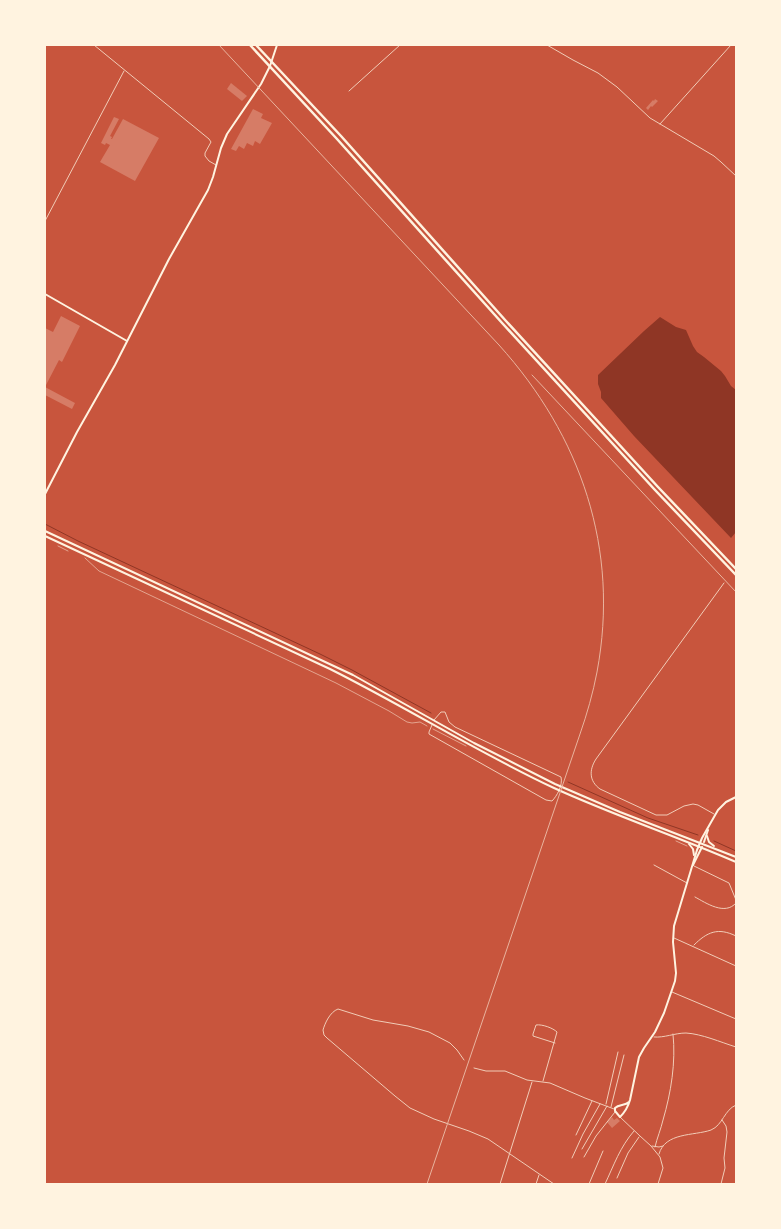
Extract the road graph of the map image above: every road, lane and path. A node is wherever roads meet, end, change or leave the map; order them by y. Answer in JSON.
{"nodes":[{"id":1,"x":94,"y":45,"type":"edge"},
{"id":2,"x":250,"y":45,"type":"edge"},
{"id":3,"x":256,"y":45,"type":"edge"},
{"id":4,"x":277,"y":45,"type":"edge"},
{"id":5,"x":400,"y":45,"type":"edge"},
{"id":6,"x":547,"y":45,"type":"edge"},
{"id":7,"x":731,"y":45,"type":"edge"},
{"id":8,"x":124,"y":71,"type":"junction"},
{"id":9,"x":349,"y":91,"type":"dead end"},
{"id":10,"x":660,"y":124,"type":"junction"},
{"id":11,"x":217,"y":165,"type":"junction"},
{"id":12,"x":736,"y":176,"type":"edge"},
{"id":13,"x":45,"y":212,"type":"edge"},
{"id":14,"x":49,"y":214,"type":"junction"},
{"id":15,"x":45,"y":221,"type":"edge"},
{"id":16,"x":45,"y":294,"type":"edge"},
{"id":17,"x":127,"y":341,"type":"junction"},
{"id":18,"x":45,"y":494,"type":"edge"},
{"id":19,"x":45,"y":530,"type":"edge"},
{"id":20,"x":45,"y":536,"type":"edge"},
{"id":21,"x":54,"y":544,"type":"dead end"},
{"id":22,"x":70,"y":551,"type":"dead end"},
{"id":23,"x":83,"y":558,"type":"dead end"},
{"id":24,"x":736,"y":569,"type":"edge"},
{"id":25,"x":736,"y":575,"type":"edge"},
{"id":26,"x":724,"y":583,"type":"dead end"},
{"id":27,"x":434,"y":720,"type":"junction"},
{"id":28,"x":432,"y":725,"type":"junction"},
{"id":29,"x":429,"y":727,"type":"dead end"},
{"id":30,"x":736,"y":797,"type":"edge"},
{"id":31,"x":715,"y":814,"type":"junction"},
{"id":32,"x":708,"y":828,"type":"junction"},
{"id":33,"x":707,"y":834,"type":"junction"},
{"id":34,"x":688,"y":842,"type":"junction"},
{"id":35,"x":702,"y":843,"type":"junction"},
{"id":36,"x":700,"y":847,"type":"junction"},
{"id":37,"x":716,"y":848,"type":"junction"},
{"id":38,"x":736,"y":857,"type":"edge"},
{"id":39,"x":694,"y":858,"type":"junction"},
{"id":40,"x":736,"y":862,"type":"edge"},
{"id":41,"x":654,"y":865,"type":"dead end"},
{"id":42,"x":693,"y":866,"type":"junction"},
{"id":43,"x":688,"y":883,"type":"junction"},
{"id":44,"x":695,"y":897,"type":"dead end"},
{"id":45,"x":736,"y":900,"type":"edge"},
{"id":46,"x":736,"y":903,"type":"edge"},
{"id":47,"x":736,"y":936,"type":"edge"},
{"id":48,"x":673,"y":938,"type":"junction"},
{"id":49,"x":693,"y":946,"type":"junction"},
{"id":50,"x":736,"y":966,"type":"edge"},
{"id":51,"x":671,"y":992,"type":"junction"},
{"id":52,"x":736,"y":1019,"type":"edge"},
{"id":53,"x":673,"y":1034,"type":"junction"},
{"id":54,"x":653,"y":1036,"type":"junction"},
{"id":55,"x":555,"y":1043,"type":"junction"},
{"id":56,"x":736,"y":1047,"type":"edge"},
{"id":57,"x":618,"y":1052,"type":"dead end"},
{"id":58,"x":624,"y":1055,"type":"dead end"},
{"id":59,"x":464,"y":1060,"type":"dead end"},
{"id":60,"x":474,"y":1068,"type":"dead end"},
{"id":61,"x":532,"y":1081,"type":"junction"},
{"id":62,"x":543,"y":1082,"type":"junction"},
{"id":63,"x":592,"y":1100,"type":"junction"},
{"id":64,"x":630,"y":1102,"type":"junction"},
{"id":65,"x":600,"y":1103,"type":"junction"},
{"id":66,"x":606,"y":1105,"type":"junction"},
{"id":67,"x":736,"y":1105,"type":"edge"},
{"id":68,"x":614,"y":1109,"type":"junction"},
{"id":69,"x":620,"y":1117,"type":"junction"},
{"id":70,"x":722,"y":1120,"type":"junction"},
{"id":71,"x":634,"y":1131,"type":"junction"},
{"id":72,"x":576,"y":1135,"type":"dead end"},
{"id":73,"x":640,"y":1136,"type":"junction"},
{"id":74,"x":651,"y":1146,"type":"junction"},
{"id":75,"x":664,"y":1146,"type":"junction"},
{"id":76,"x":655,"y":1147,"type":"junction"},
{"id":77,"x":582,"y":1149,"type":"dead end"},
{"id":78,"x":604,"y":1151,"type":"dead end"},
{"id":79,"x":509,"y":1153,"type":"junction"},
{"id":80,"x":659,"y":1155,"type":"junction"},
{"id":81,"x":584,"y":1157,"type":"dead end"},
{"id":82,"x":572,"y":1158,"type":"dead end"},
{"id":83,"x":540,"y":1174,"type":"junction"},
{"id":84,"x":617,"y":1178,"type":"dead end"},
{"id":85,"x":722,"y":1183,"type":"edge"},
{"id":86,"x":500,"y":1184,"type":"edge"},
{"id":87,"x":536,"y":1184,"type":"edge"},
{"id":88,"x":554,"y":1184,"type":"edge"},
{"id":89,"x":589,"y":1184,"type":"edge"},
{"id":90,"x":606,"y":1184,"type":"edge"},
{"id":91,"x":658,"y":1184,"type":"edge"}],
"edges":[{"from":1,"to":8,"type":"street"},
{"from":2,"to":25,"type":"highway"},
{"from":3,"to":24,"type":"highway"},
{"from":4,"to":11,"type":"main road"},
{"from":5,"to":9,"type":"street"},
{"from":6,"to":10,"type":"street"},
{"from":7,"to":10,"type":"street"},
{"from":8,"to":11,"type":"street"},
{"from":8,"to":14,"type":"street"},
{"from":10,"to":12,"type":"street"},
{"from":11,"to":17,"type":"main road"},
{"from":13,"to":14,"type":"street"},
{"from":14,"to":15,"type":"street"},
{"from":16,"to":17,"type":"main road"},
{"from":17,"to":18,"type":"main road"},
{"from":19,"to":27,"type":"main road"},
{"from":20,"to":28,"type":"main road"},
{"from":21,"to":22,"type":"path"},
{"from":23,"to":29,"type":"path"},
{"from":26,"to":31,"type":"street"},
{"from":27,"to":28,"type":"street"},
{"from":27,"to":35,"type":"main road"},
{"from":28,"to":34,"type":"main road"},
{"from":30,"to":31,"type":"main road"},
{"from":31,"to":32,"type":"main road"},
{"from":32,"to":33,"type":"main road"},
{"from":32,"to":35,"type":"main road"},
{"from":33,"to":35,"type":"main road"},
{"from":33,"to":37,"type":"main road"},
{"from":34,"to":36,"type":"main road"},
{"from":34,"to":39,"type":"main road"},
{"from":35,"to":36,"type":"main road"},
{"from":35,"to":37,"type":"main road"},
{"from":36,"to":39,"type":"main road"},
{"from":36,"to":40,"type":"main road"},
{"from":36,"to":42,"type":"main road"},
{"from":37,"to":38,"type":"main road"},
{"from":39,"to":42,"type":"main road"},
{"from":41,"to":43,"type":"street"},
{"from":42,"to":43,"type":"main road"},
{"from":42,"to":45,"type":"street"},
{"from":43,"to":48,"type":"main road"},
{"from":44,"to":46,"type":"street"},
{"from":47,"to":49,"type":"street"},
{"from":48,"to":49,"type":"street"},
{"from":48,"to":51,"type":"main road"},
{"from":49,"to":50,"type":"street"},
{"from":51,"to":52,"type":"street"},
{"from":51,"to":54,"type":"main road"},
{"from":53,"to":54,"type":"street"},
{"from":53,"to":56,"type":"street"},
{"from":53,"to":76,"type":"street"},
{"from":54,"to":64,"type":"main road"},
{"from":55,"to":55,"type":"street"},
{"from":55,"to":62,"type":"street"},
{"from":57,"to":66,"type":"street"},
{"from":58,"to":68,"type":"street"},
{"from":59,"to":79,"type":"street"},
{"from":60,"to":61,"type":"street"},
{"from":61,"to":62,"type":"street"},
{"from":61,"to":79,"type":"street"},
{"from":62,"to":63,"type":"street"},
{"from":63,"to":65,"type":"street"},
{"from":63,"to":72,"type":"street"},
{"from":64,"to":68,"type":"main road"},
{"from":64,"to":69,"type":"main road"},
{"from":65,"to":66,"type":"street"},
{"from":65,"to":82,"type":"street"},
{"from":66,"to":68,"type":"street"},
{"from":66,"to":77,"type":"street"},
{"from":67,"to":70,"type":"street"},
{"from":68,"to":69,"type":"main road"},
{"from":68,"to":81,"type":"street"},
{"from":69,"to":71,"type":"street"},
{"from":70,"to":75,"type":"street"},
{"from":70,"to":85,"type":"street"},
{"from":71,"to":73,"type":"street"},
{"from":71,"to":90,"type":"street"},
{"from":73,"to":74,"type":"street"},
{"from":73,"to":84,"type":"street"},
{"from":74,"to":76,"type":"street"},
{"from":74,"to":80,"type":"street"},
{"from":75,"to":76,"type":"street"},
{"from":75,"to":80,"type":"street"},
{"from":78,"to":89,"type":"street"},
{"from":79,"to":83,"type":"street"},
{"from":79,"to":86,"type":"street"},
{"from":80,"to":91,"type":"street"},
{"from":83,"to":87,"type":"street"},
{"from":83,"to":88,"type":"street"}]}
